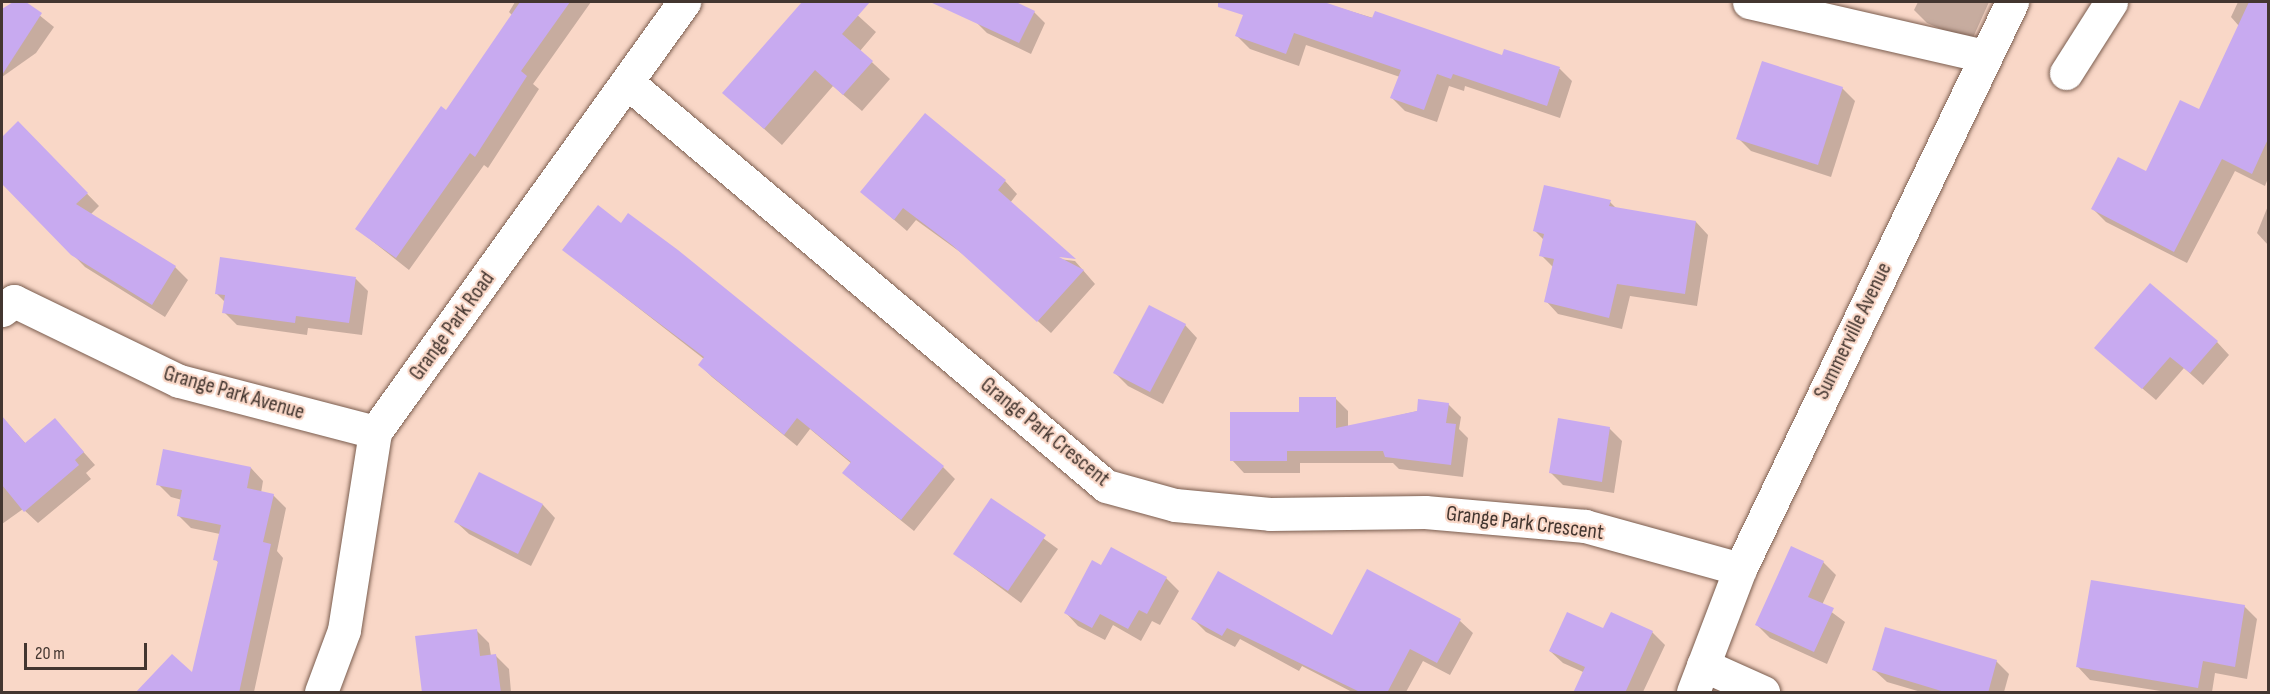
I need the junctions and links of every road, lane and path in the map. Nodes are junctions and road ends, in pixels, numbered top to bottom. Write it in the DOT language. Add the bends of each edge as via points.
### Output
graph roads {
  1 [pos="684,2"];
  2 [pos="1749,2"];
  3 [pos="2012,2"];
  4 [pos="2111,2"];
  5 [pos="1985,56"];
  6 [pos="2066,73"];
  7 [pos="628,82"];
  8 [pos="6,298"];
  9 [pos="375,432"];
  10 [pos="1740,568"];
  11 [pos="1698,679"];
  12 [pos="321,693"];
  13 [pos="1763,693"];
  1 -- 7 [label="street, Grange Park Road"];
  2 -- 5 [label="street"];
  3 -- 5 [label="street, Summerville Avenue"];
  4 -- 6 [label="street"];
  5 -- 10 [label="street, Summerville Avenue"];
  7 -- 9 [label="street, Grange Park Road"];
  7 -- 10 [label="street, Grange Park Crescent" via="1106,486 1175,506 1270,514 1425,512 1585,526"];
  8 -- 9 [label="street, Grange Park Avenue" via="179,381"];
  9 -- 12 [label="street, Grange Park Road" via="344,630"];
  10 -- 11 [label="street, Summerville Avenue"];
  11 -- 13 [label="street, Summerville Avenue"];
}
